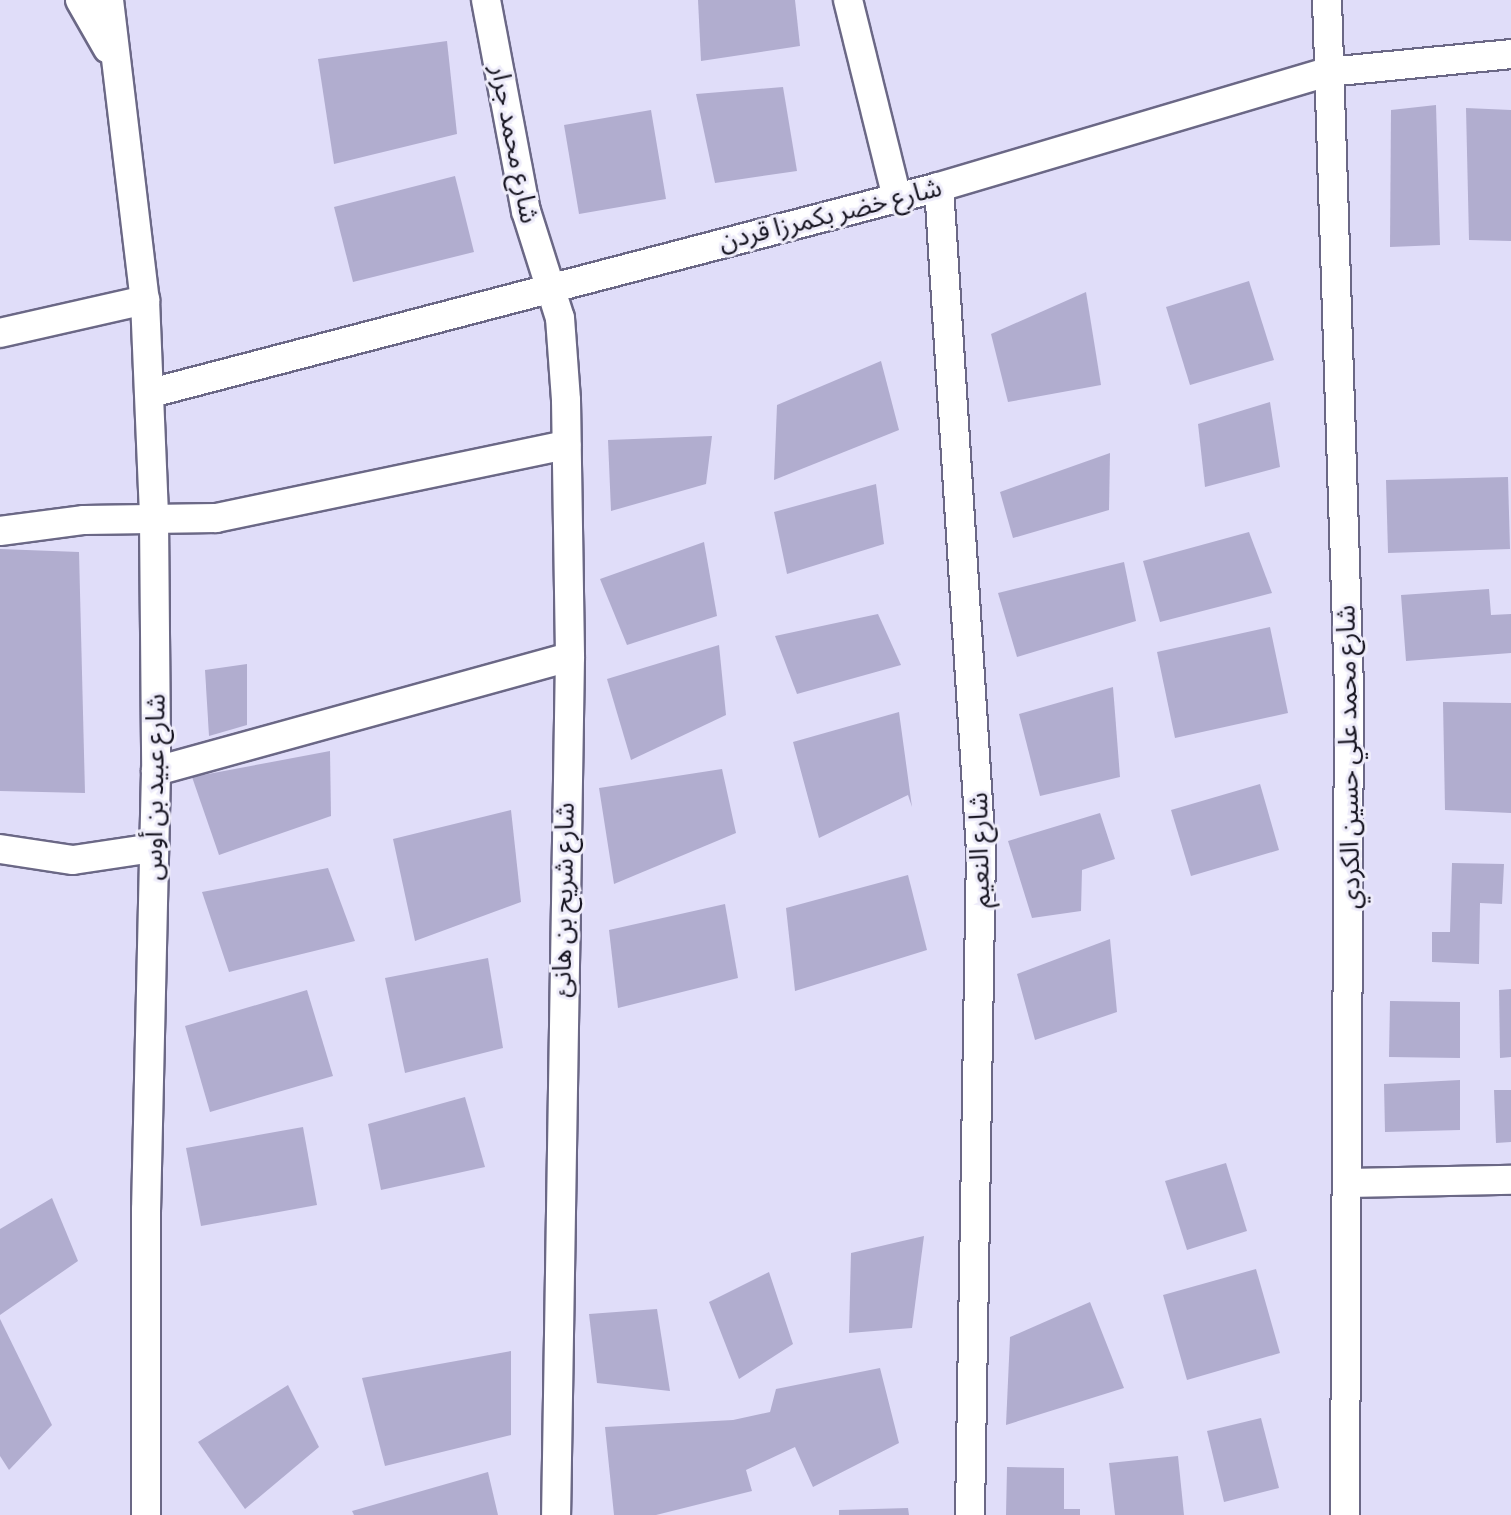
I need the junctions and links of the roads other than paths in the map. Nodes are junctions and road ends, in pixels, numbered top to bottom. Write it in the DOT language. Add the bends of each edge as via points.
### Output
graph roads {
  1 [pos="80,0"];
  2 [pos="109,0"];
  3 [pos="486,0"];
  4 [pos="848,0"];
  5 [pos="1327,0"];
  6 [pos="1511,54"];
  7 [pos="113,60"];
  8 [pos="1328,72"];
  9 [pos="939,187"];
  10 [pos="897,198"];
  11 [pos="552,286"];
  12 [pos="145,300"];
  13 [pos="0,333"];
  14 [pos="151,393"];
  15 [pos="566,445"];
  16 [pos="154,518"];
  17 [pos="0,531"];
  18 [pos="570,657"];
  19 [pos="156,771"];
  20 [pos="153,848"];
  21 [pos="0,849"];
  22 [pos="1511,1180"];
  23 [pos="1349,1183"];
  24 [pos="146,1515"];
  25 [pos="556,1515"];
  26 [pos="970,1515"];
  27 [pos="1345,1515"];
  1 -- 7 [label="street, شارع عبيد بن أوس"];
  2 -- 7 [label="street, شارع عبيد بن أوس"];
  3 -- 11 [label="street, شارع محمد جرار" via="526,211"];
  4 -- 10 [label="street"];
  5 -- 8 [label="street, شارع محمد علي حسين الكردي"];
  6 -- 8 [label="street, شارع خضر بكمرزا قردن" via="1417,59"];
  7 -- 12 [label="street, شارع عبيد بن أوس"];
  8 -- 9 [label="street, شارع خضر بكمرزا قردن"];
  8 -- 23 [label="street, شارع محمد علي حسين الكردي" via="1349,689"];
  9 -- 10 [label="street, شارع خضر بكمرزا قردن"];
  9 -- 26 [label="street, شارع النعيم" via="981,851"];
  10 -- 11 [label="street, شارع خضر بكمرزا قردن"];
  11 -- 14 [label="street, شارع خضر بكمرزا قردن"];
  11 -- 15 [label="street, شارع شريح بن هانئ" via="564,352"];
  12 -- 13 [label="street"];
  12 -- 14 [label="street, شارع عبيد بن أوس"];
  14 -- 16 [label="street, شارع عبيد بن أوس"];
  15 -- 16 [label="street" via="216,518"];
  15 -- 18 [label="street, شارع شريح بن هانئ"];
  16 -- 17 [label="street"];
  16 -- 19 [label="street, شارع عبيد بن أوس"];
  18 -- 19 [label="street"];
  18 -- 25 [label="street, شارع شريح بن هانئ"];
  19 -- 20 [label="street, شارع عبيد بن أوس"];
  20 -- 21 [label="street" via="73,860"];
  20 -- 24 [label="street, شارع عبيد بن أوس"];
  22 -- 23 [label="street"];
  23 -- 27 [label="street, شارع محمد علي حسين الكردي"];
}
